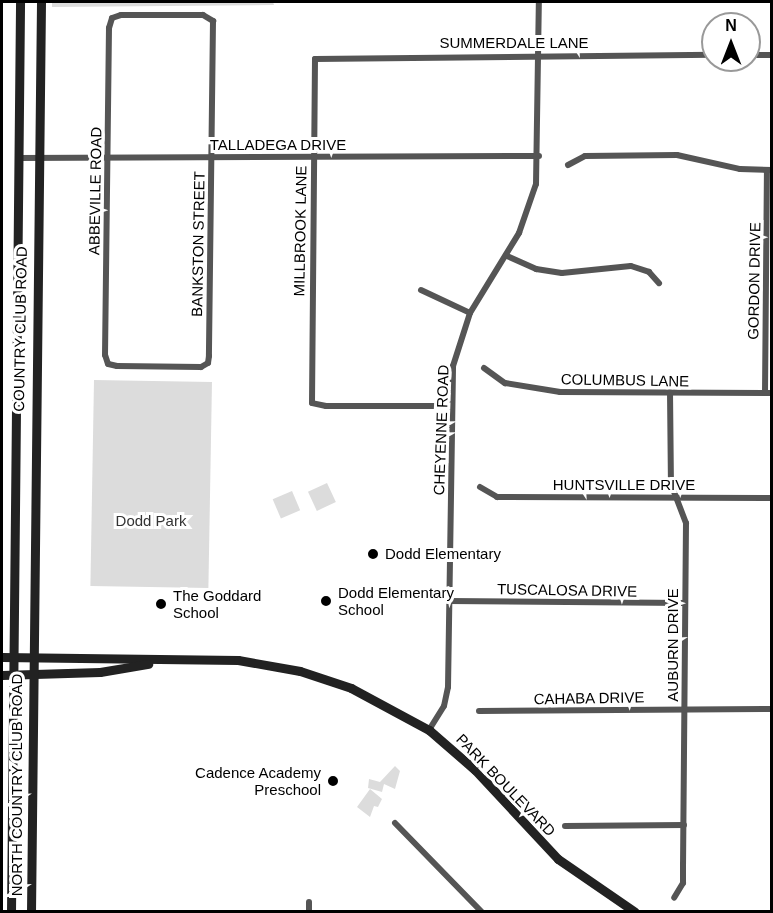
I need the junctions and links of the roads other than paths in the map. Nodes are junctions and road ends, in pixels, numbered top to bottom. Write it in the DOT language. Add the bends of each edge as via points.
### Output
graph roads {
  1 [pos="20,2"];
  2 [pos="41,2"];
  3 [pos="539,2"];
  4 [pos="112,18"];
  5 [pos="539,55"];
  6 [pos="701,55"];
  7 [pos="315,59"];
  8 [pos="313,156"];
  9 [pos="539,156"];
  10 [pos="38,157"];
  11 [pos="107,157"];
  12 [pos="211,157"];
  13 [pos="17,158"];
  14 [pos="568,165"];
  15 [pos="769,170"];
  16 [pos="507,256"];
  17 [pos="659,283"];
  18 [pos="421,290"];
  19 [pos="470,313"];
  20 [pos="208,363"];
  21 [pos="484,368"];
  22 [pos="670,393"];
  23 [pos="768,393"];
  24 [pos="452,406"];
  25 [pos="14,450"];
  26 [pos="34,450"];
  27 [pos="480,487"];
  28 [pos="676,497"];
  29 [pos="771,498"];
  30 [pos="449,601"];
  31 [pos="685,603"];
  32 [pos="2,657"];
  33 [pos="12,657"];
  34 [pos="33,658"];
  35 [pos="173,659"];
  36 [pos="2,675"];
  37 [pos="12,676"];
  38 [pos="33,676"];
  39 [pos="684,709"];
  40 [pos="771,709"];
  41 [pos="479,711"];
  42 [pos="429,730"];
  43 [pos="395,823"];
  44 [pos="684,825"];
  45 [pos="566,826"];
  46 [pos="674,898"];
  47 [pos="309,902"];
  48 [pos="477,910"];
  49 [pos="11,912"];
  50 [pos="31,912"];
  51 [pos="309,912"];
  52 [pos="635,912"];
  1 -- 13 [label="main road, COUNTRY CLUB ROAD"];
  2 -- 10 [label="main road, COUNTRY CLUB ROAD"];
  3 -- 5 [label="street, CHEYENNE ROAD"];
  4 -- 11 [label="street, ABBEVILLE ROAD"];
  4 -- 12 [label="street, BANKSTON STREET" via="211,17"];
  5 -- 6 [label="street, SUMMERDALE LANE"];
  5 -- 7 [label="street, SUMMERDALE LANE"];
  5 -- 9 [label="street, CHEYENNE ROAD"];
  7 -- 8 [label="street, MILLBROOK LANE"];
  8 -- 9 [label="street, TALLADEGA DRIVE"];
  8 -- 12 [label="street, TALLADEGA DRIVE"];
  8 -- 24 [label="street, MILLBROOK LANE" via="312,403"];
  9 -- 16 [label="street, CHEYENNE ROAD" via="530,208"];
  10 -- 11 [label="street, TALLADEGA DRIVE"];
  10 -- 13 [label="street, TALLADEGA DRIVE"];
  10 -- 26 [label="main road, COUNTRY CLUB ROAD"];
  11 -- 12 [label="street, TALLADEGA DRIVE"];
  11 -- 20 [label="street, ABBEVILLE ROAD" via="108,364 201,367"];
  12 -- 20 [label="street, BANKSTON STREET"];
  13 -- 25 [label="main road, COUNTRY CLUB ROAD"];
  14 -- 15 [label="street" via="585,156 677,155 740,169"];
  15 -- 23 [label="street, GORDON DRIVE"];
  16 -- 17 [label="street" via="536,269 562,273 631,266 649,272"];
  16 -- 19 [label="street, CHEYENNE ROAD"];
  18 -- 19 [label="street"];
  19 -- 24 [label="street, CHEYENNE ROAD" via="453,366"];
  21 -- 22 [label="street, COLUMBUS LANE" via="505,383 534,389"];
  22 -- 23 [label="street, COLUMBUS LANE"];
  22 -- 28 [label="street, AUBURN DRIVE" via="671,484"];
  24 -- 30 [label="street, CHEYENNE ROAD"];
  25 -- 26 [label="main road"];
  25 -- 33 [label="main road, COUNTRY CLUB ROAD"];
  26 -- 34 [label="main road, COUNTRY CLUB ROAD"];
  27 -- 28 [label="street, HUNTSVILLE DRIVE" via="497,497"];
  28 -- 29 [label="street, HUNTSVILLE DRIVE"];
  28 -- 31 [label="street, AUBURN DRIVE" via="686,523"];
  30 -- 31 [label="street, TUSCALOSA DRIVE"];
  30 -- 42 [label="street, CHEYENNE ROAD" via="447,697"];
  31 -- 39 [label="street, AUBURN DRIVE"];
  32 -- 33 [label="main road, PARK BOULEVARD"];
  33 -- 34 [label="main road, PARK BOULEVARD"];
  33 -- 37 [label="main road, COUNTRY CLUB ROAD"];
  34 -- 35 [label="main road, PARK BOULEVARD"];
  34 -- 38 [label="main road, NORTH COUNTRY CLUB ROAD"];
  35 -- 38 [label="main road, PARK BOULEVARD" via="100,672"];
  35 -- 42 [label="main road, PARK BOULEVARD" via="252,662 318,676 367,695"];
  36 -- 37 [label="main road, PARK BOULEVARD"];
  37 -- 38 [label="main road, PARK BOULEVARD"];
  37 -- 49 [label="main road, COUNTRY CLUB ROAD"];
  38 -- 50 [label="main road, NORTH COUNTRY CLUB ROAD"];
  39 -- 40 [label="street, CAHABA DRIVE"];
  39 -- 41 [label="street, CAHABA DRIVE"];
  39 -- 44 [label="street, AUBURN DRIVE"];
  42 -- 52 [label="main road, PARK BOULEVARD" via="475,770 558,859"];
  43 -- 48 [label="street"];
  44 -- 45 [label="street"];
  44 -- 46 [label="street, AUBURN DRIVE" via="683,883"];
  47 -- 51 [label="street"];
}
